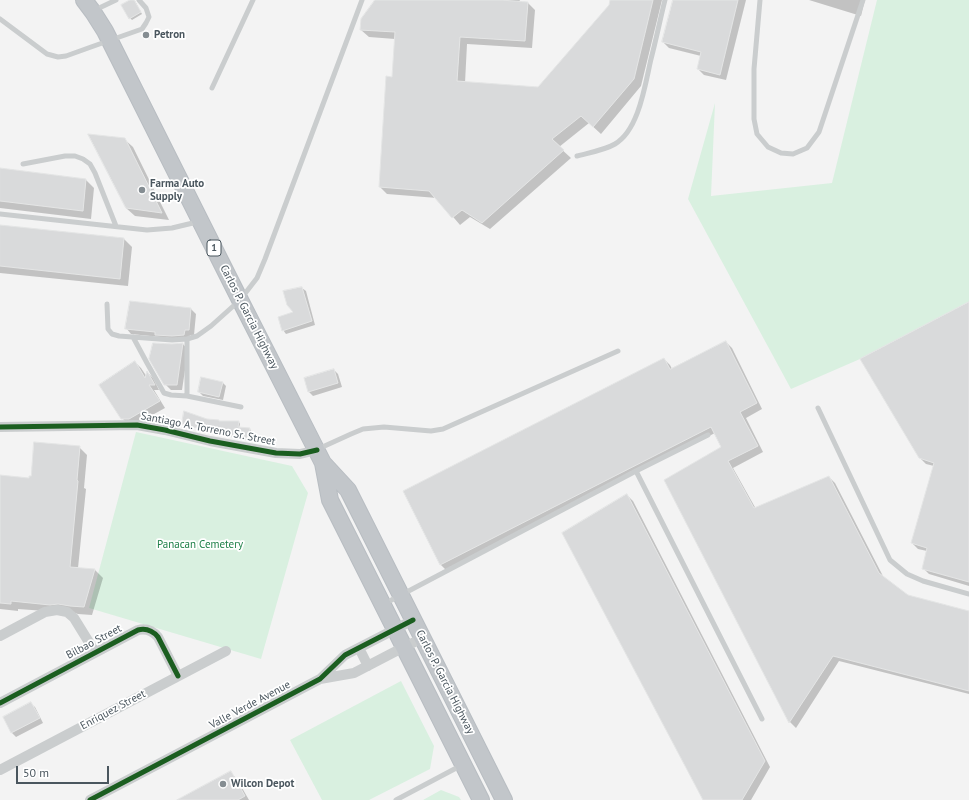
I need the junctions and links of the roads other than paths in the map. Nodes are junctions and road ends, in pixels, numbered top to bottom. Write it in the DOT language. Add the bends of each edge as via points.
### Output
graph roads {
  1 [pos="116,0"];
  2 [pos="252,0"];
  3 [pos="362,0"];
  4 [pos="665,0"];
  5 [pos="760,0"];
  6 [pos="863,0"];
  7 [pos="140,1"];
  8 [pos="89,6"];
  9 [pos="0,18"];
  10 [pos="109,40"];
  11 [pos="212,88"];
  12 [pos="577,156"];
  13 [pos="23,164"];
  14 [pos="0,214"];
  15 [pos="200,221"];
  16 [pos="116,226"];
  17 [pos="240,300"];
  18 [pos="107,304"];
  19 [pos="133,337"];
  20 [pos="187,339"];
  21 [pos="618,351"];
  22 [pos="187,396"];
  23 [pos="241,407"];
  24 [pos="818,408"];
  25 [pos="0,427"];
  26 [pos="708,435"];
  27 [pos="320,457"];
  28 [pos="636,471"];
  29 [pos="969,594"];
  30 [pos="401,595"];
  31 [pos="382,605"];
  32 [pos="413,620"];
  33 [pos="394,629"];
  34 [pos="0,636"];
  35 [pos="423,638"];
  36 [pos="404,647"];
  37 [pos="359,648"];
  38 [pos="226,651"];
  39 [pos="95,652"];
  40 [pos="368,666"];
  41 [pos="178,676"];
  42 [pos="320,679"];
  43 [pos="0,703"];
  44 [pos="762,719"];
  45 [pos="463,765"];
  46 [pos="0,770"];
  47 [pos="90,800"];
  48 [pos="396,800"];
  49 [pos="481,800"];
  50 [pos="504,800"];
  1 -- 8 [label="lane"];
  2 -- 11 [label="lane"];
  3 -- 17 [label="lane" via="266,259 257,278"];
  4 -- 12 [label="lane" via="639,108 632,126 615,144"];
  5 -- 6 [label="lane" via="754,69 754,119 757,134 768,147 781,153 793,154 807,148 819,132"];
  7 -- 10 [label="lane" via="149,17 142,29"];
  8 -- 10 [label="highway, Carlos P. Garcia Highway / 1"];
  9 -- 10 [label="lane" via="46,54 66,56"];
  10 -- 15 [label="highway, Carlos P. Garcia Highway / 1"];
  13 -- 16 [label="lane" via="65,156 83,158 95,173"];
  14 -- 16 [label="lane"];
  15 -- 16 [label="lane" via="172,228 147,230"];
  15 -- 17 [label="highway, Carlos P. Garcia Highway / 1"];
  17 -- 20 [label="lane" via="211,326 197,336"];
  17 -- 27 [label="highway, Carlos P. Garcia Highway / 1"];
  18 -- 19 [label="lane" via="108,329 112,334"];
  19 -- 20 [label="lane"];
  19 -- 22 [label="lane" via="164,393"];
  20 -- 22 [label="lane"];
  21 -- 27 [label="lane" via="443,428 431,431 384,427 363,430 351,434"];
  22 -- 23 [label="lane"];
  24 -- 29 [label="lane" via="890,560 907,574 923,581"];
  25 -- 27 [label="street, Santiago A. Torreno Sr. Street" via="137,425 269,452"];
  26 -- 28 [label="lane"];
  27 -- 30 [label="highway, Carlos P. Garcia Highway / 1" via="348,490"];
  27 -- 31 [label="highway, Carlos P. Garcia Highway / 1" via="330,500"];
  28 -- 30 [label="lane"];
  28 -- 44 [label="lane"];
  30 -- 31 [label="lane"];
  30 -- 32 [label="highway, Carlos P. Garcia Highway / 1"];
  31 -- 33 [label="highway, Carlos P. Garcia Highway / 1"];
  32 -- 33 [label="street, Valle Verde Avenue"];
  32 -- 35 [label="highway, Carlos P. Garcia Highway / 1"];
  33 -- 36 [label="highway, Carlos P. Garcia Highway / 1"];
  33 -- 37 [label="street, Valle Verde Avenue"];
  34 -- 39 [label="street" via="45,612 57,610 67,612 74,618"];
  35 -- 36 [label="street, Valle Verde Avenue"];
  35 -- 50 [label="highway, Carlos P. Garcia Highway / 1"];
  36 -- 40 [label="street, Valle Verde Avenue"];
  36 -- 45 [label="highway, Carlos P. Garcia Highway / 1"];
  37 -- 40 [label="street"];
  37 -- 42 [label="street, Valle Verde Avenue" via="345,655"];
  38 -- 41 [label="street, Enriquez Street"];
  39 -- 41 [label="street, Bilbao Street" via="138,630 150,630 158,636"];
  39 -- 43 [label="street, Bilbao Street"];
  40 -- 42 [label="street, Valle Verde Avenue" via="354,673"];
  41 -- 46 [label="street, Enriquez Street"];
  42 -- 47 [label="street, Valle Verde Avenue"];
  45 -- 48 [label="lane"];
  45 -- 49 [label="highway, Carlos P. Garcia Highway / 1"];
}
